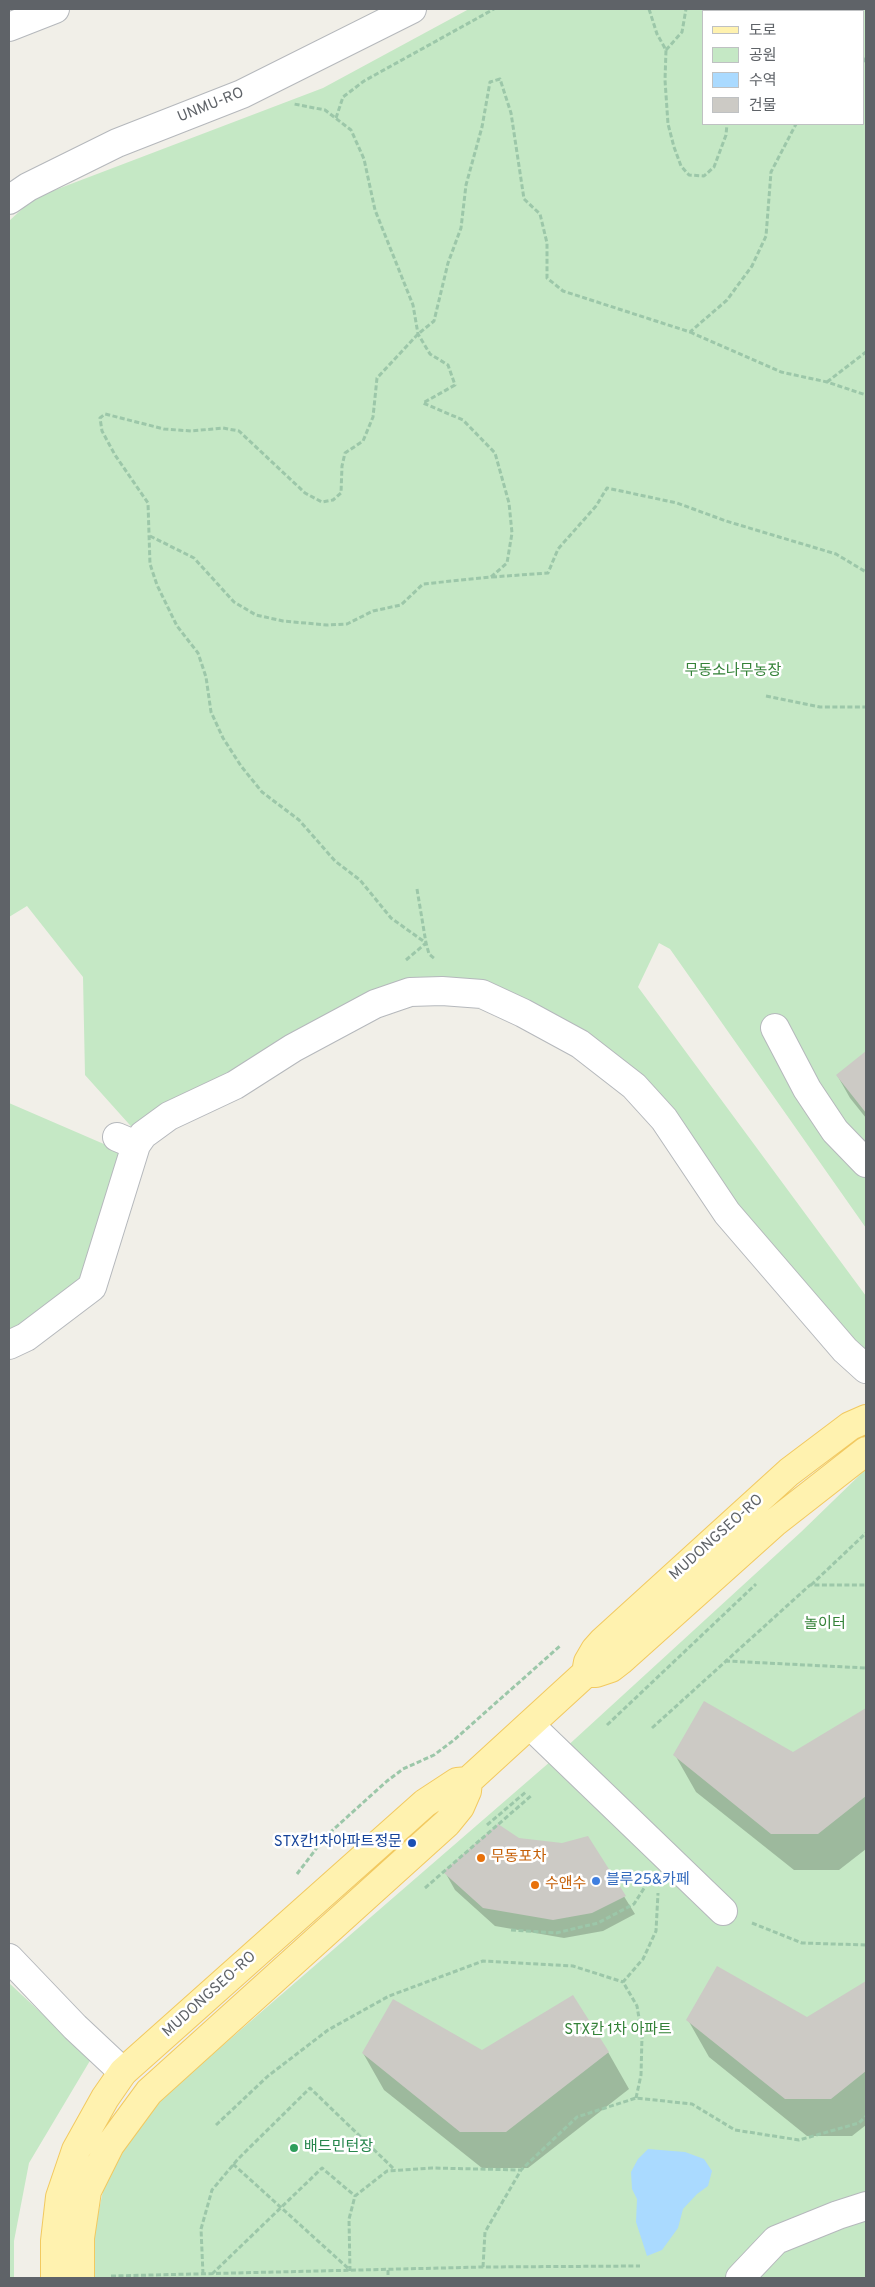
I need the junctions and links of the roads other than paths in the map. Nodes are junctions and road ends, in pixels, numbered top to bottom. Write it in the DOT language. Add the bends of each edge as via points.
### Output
graph roads {
  1 [pos="55,9"];
  2 [pos="412,9"];
  3 [pos="9,27"];
  4 [pos="9,200"];
  5 [pos="775,1028"];
  6 [pos="866,1163"];
  7 [pos="9,1345"];
  8 [pos="866,1369"];
  9 [pos="866,1419"];
  10 [pos="866,1451"];
  11 [pos="586,1673"];
  12 [pos="530,1725"];
  13 [pos="468,1781"];
  14 [pos="723,1912"];
  15 [pos="9,1958"];
  16 [pos="123,2072"];
  17 [pos="866,2206"];
  18 [pos="55,2278"];
  19 [pos="80,2278"];
  20 [pos="740,2278"];
  1 -- 3 [label="street"];
  2 -- 4 [label="street, UNMU-RO" via="242,94 117,143 28,187"];
  5 -- 6 [label="street" via="807,1089 835,1131"];
  7 -- 8 [label="street" via="26,1337 92,1287 126,1141 143,1135 169,1116 235,1085 293,1048 375,1004 410,992 442,991 482,994 523,1013 580,1044 634,1086 664,1119 727,1213 845,1350"];
  9 -- 11 [label="main road, MUDONGSEO-RO" via="850,1426 789,1472 603,1641 588,1662"];
  10 -- 11 [label="main road, MUDONGSEO-RO" via="774,1523 620,1661 611,1668"];
  11 -- 12 [label="main road, MUDONGSEO-RO"];
  12 -- 13 [label="main road, MUDONGSEO-RO"];
  12 -- 14 [label="street"];
  13 -- 16 [label="main road, MUDONGSEO-RO" via="457,1782 425,1803"];
  13 -- 19 [label="main road, MUDONGSEO-RO" via="460,1807 447,1823 149,2092 110,2145 87,2192 80,2238"];
  15 -- 16 [label="street"];
  16 -- 18 [label="main road, MUDONGSEO-RO" via="76,2150 63,2188 55,2241"];
  17 -- 20 [label="street" via="776,2240"];
}
